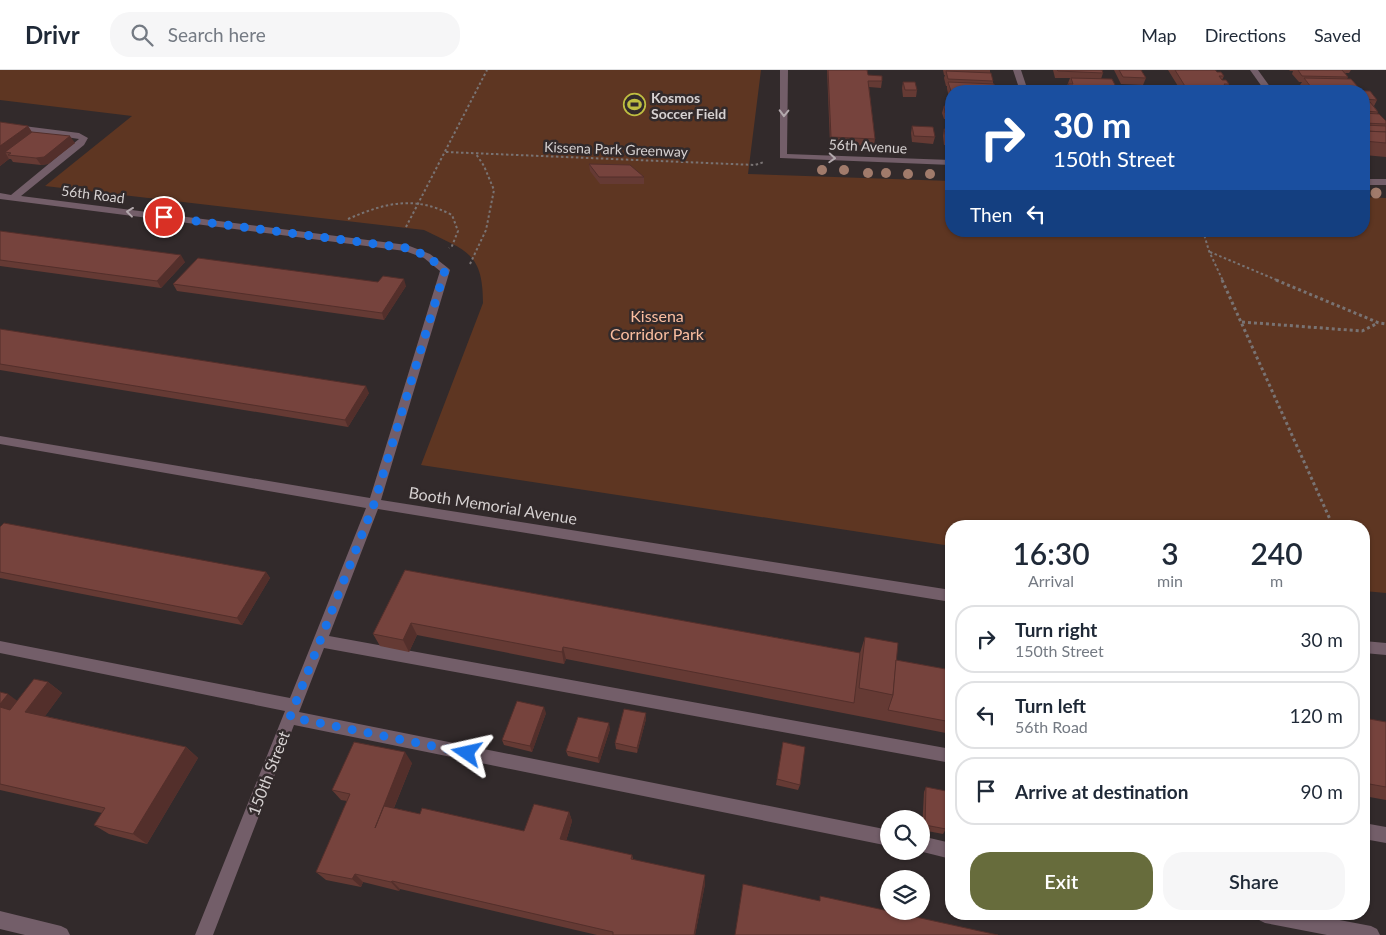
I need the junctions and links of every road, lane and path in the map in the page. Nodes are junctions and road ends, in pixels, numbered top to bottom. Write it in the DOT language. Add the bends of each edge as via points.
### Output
graph roads {
  1 [pos="487,70"];
  2 [pos="784,70"];
  3 [pos="1017,70"];
  4 [pos="1254,70"];
  5 [pos="1022,85"];
  6 [pos="1265,85"];
  7 [pos="0,125"];
  8 [pos="446,152"];
  9 [pos="476,154"];
  10 [pos="783,156"];
  11 [pos="945,163"];
  12 [pos="1370,182"];
  13 [pos="1386,182"];
  14 [pos="4,197"];
  15 [pos="419,204"];
  16 [pos="409,221"];
  17 [pos="1205,237"];
  18 [pos="335,238"];
  19 [pos="1209,252"];
  20 [pos="433,261"];
  21 [pos="470,264"];
  22 [pos="445,270"];
  23 [pos="1241,322"];
  24 [pos="1378,323"];
  25 [pos="1386,325"];
  26 [pos="0,440"];
  27 [pos="374,504"];
  28 [pos="1330,520"];
  29 [pos="945,595"];
  30 [pos="320,641"];
  31 [pos="0,646"];
  32 [pos="1370,648"];
  33 [pos="1386,649"];
  34 [pos="292,712"];
  35 [pos="945,755"];
  36 [pos="1370,832"];
  37 [pos="1386,835"];
  38 [pos="880,836"];
  39 [pos="930,846"];
  40 [pos="945,849"];
  41 [pos="0,920"];
  42 [pos="1296,920"];
  43 [pos="61,935"];
  44 [pos="204,935"];
  45 [pos="1371,935"];
  1 -- 8 [label="path"];
  2 -- 10 [label="street, one-way"];
  3 -- 5 [label="street"];
  4 -- 6 [label="street"];
  7 -- 14 [label="street" via="84,138 82,143"];
  8 -- 9 [label="path, Kissena Park Greenway"];
  8 -- 15 [label="path"];
  9 -- 10 [label="path, Kissena Park Greenway" via="755,165"];
  9 -- 21 [label="path" via="494,190 486,230"];
  10 -- 11 [label="street, 56th Avenue, one-way"];
  12 -- 13 [label="street"];
  18 -- 14 [label="street, 56th Road, one-way"];
  15 -- 16 [label="path"];
  15 -- 18 [label="path" via="397,203 358,213 343,222"];
  15 -- 20 [label="path" via="437,206 452,215 458,231 452,246"];
  17 -- 19 [label="path"];
  18 -- 20 [label="street, 56th Road" via="407,248"];
  19 -- 23 [label="path"];
  19 -- 24 [label="path"];
  20 -- 22 [label="street, 56th Road"];
  22 -- 27 [label="street, 150th Street"];
  23 -- 24 [label="path" via="1362,331"];
  23 -- 28 [label="path"];
  24 -- 25 [label="path"];
  26 -- 27 [label="street, Booth Memorial Avenue"];
  27 -- 29 [label="street, Booth Memorial Avenue"];
  27 -- 30 [label="street, 150th Street"];
  30 -- 34 [label="street, 150th Street"];
  30 -- 35 [label="street"];
  31 -- 34 [label="street"];
  32 -- 33 [label="street"];
  34 -- 38 [label="street"];
  34 -- 44 [label="street, 150th Street"];
  36 -- 37 [label="street"];
  39 -- 40 [label="street"];
  41 -- 43 [label="street"];
  42 -- 45 [label="street"];
}
